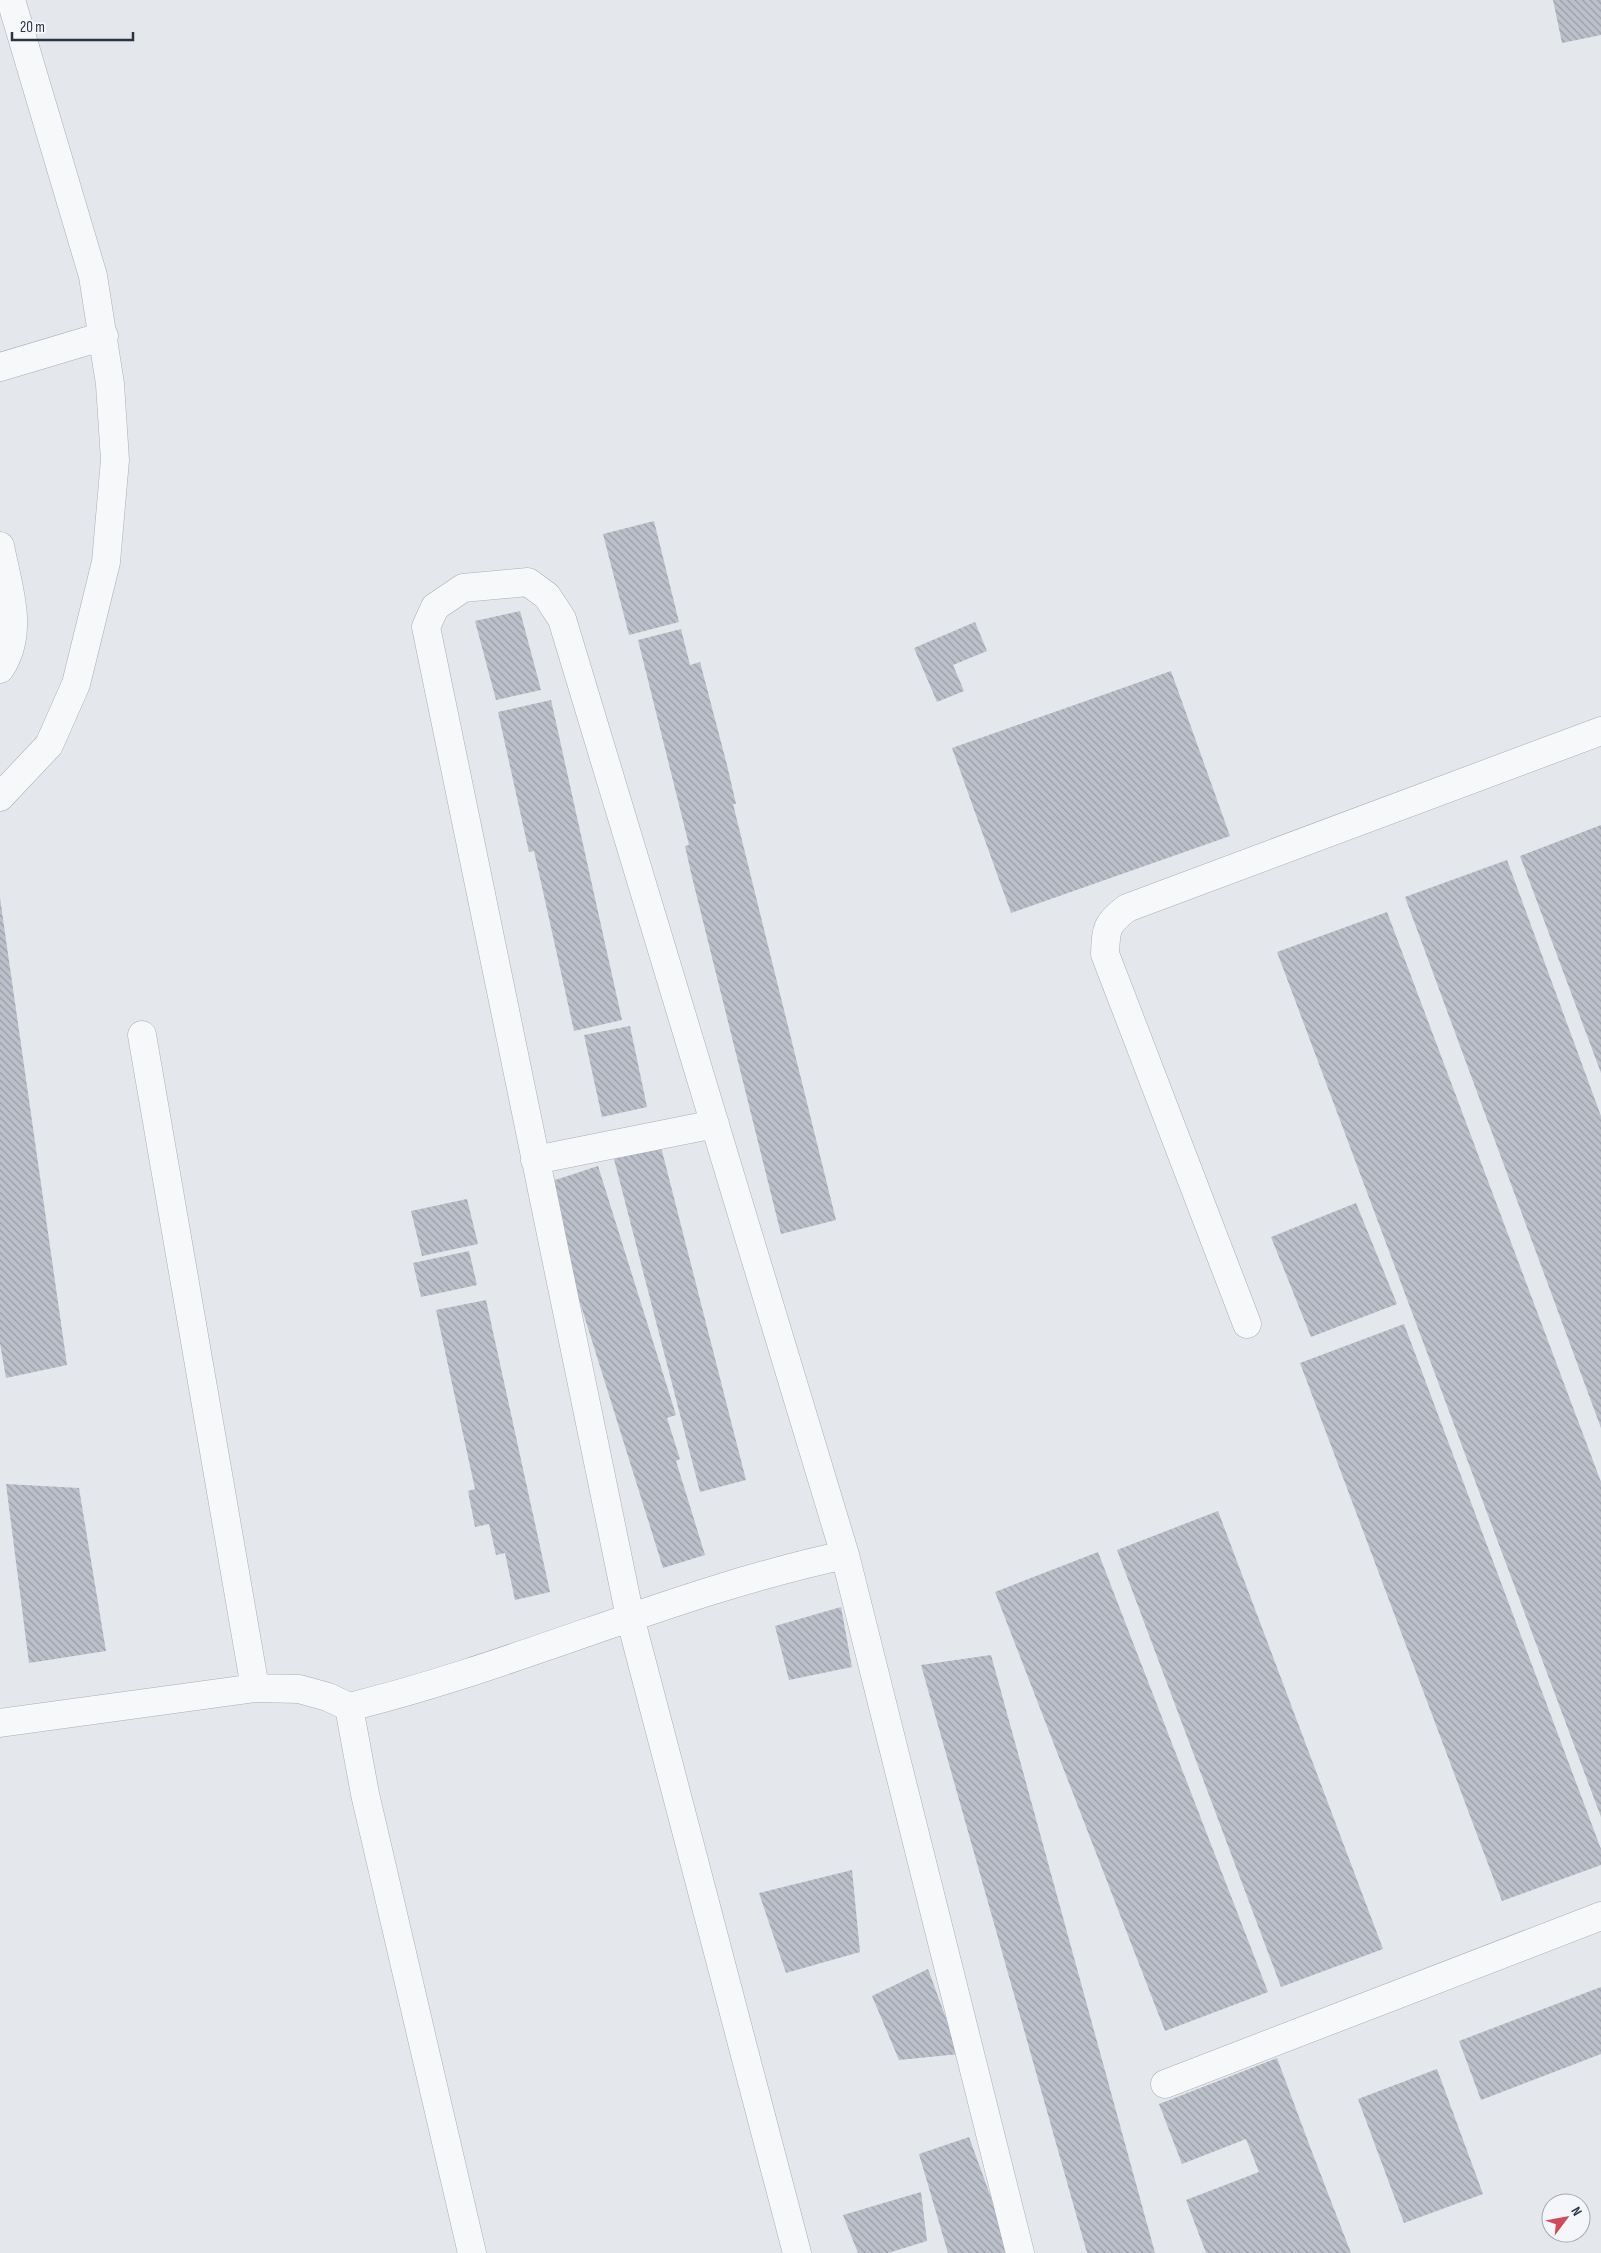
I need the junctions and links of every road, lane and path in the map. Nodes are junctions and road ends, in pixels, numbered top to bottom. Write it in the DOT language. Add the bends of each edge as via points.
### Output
graph roads {
  1 [pos="12,0"];
  2 [pos="104,336"];
  3 [pos="0,367"];
  4 [pos="0,546"];
  5 [pos="0,668"];
  6 [pos="1601,731"];
  7 [pos="0,797"];
  8 [pos="142,1035"];
  9 [pos="715,1124"];
  10 [pos="535,1160"];
  11 [pos="1247,1324"];
  12 [pos="845,1555"];
  13 [pos="630,1617"];
  14 [pos="255,1688"];
  15 [pos="349,1707"];
  16 [pos="0,1723"];
  17 [pos="1601,1916"];
  18 [pos="1165,2084"];
  19 [pos="472,2253"];
  20 [pos="797,2253"];
  21 [pos="1020,2253"];
  1 -- 2 [label="street" via="93,276"];
  2 -- 3 [label="street"];
  2 -- 7 [label="street" via="115,460 106,562 76,684 64,713 49,745"];
  4 -- 5 [label="street" via="15,623 9,655"];
  6 -- 11 [label="street" via="1126,908 1106,930 1105,954"];
  8 -- 14 [label="street"];
  9 -- 10 [label="street"];
  9 -- 10 [label="street" via="562,619 548,596 528,582 463,588 435,606 426,627"];
  9 -- 12 [label="street"];
  10 -- 13 [label="street"];
  12 -- 13 [label="street"];
  12 -- 21 [label="street"];
  13 -- 15 [label="street" via="406,1693"];
  13 -- 20 [label="street"];
  14 -- 15 [label="street" via="300,1689"];
  14 -- 16 [label="street"];
  15 -- 19 [label="street" via="365,1794"];
  17 -- 18 [label="street"];
}
